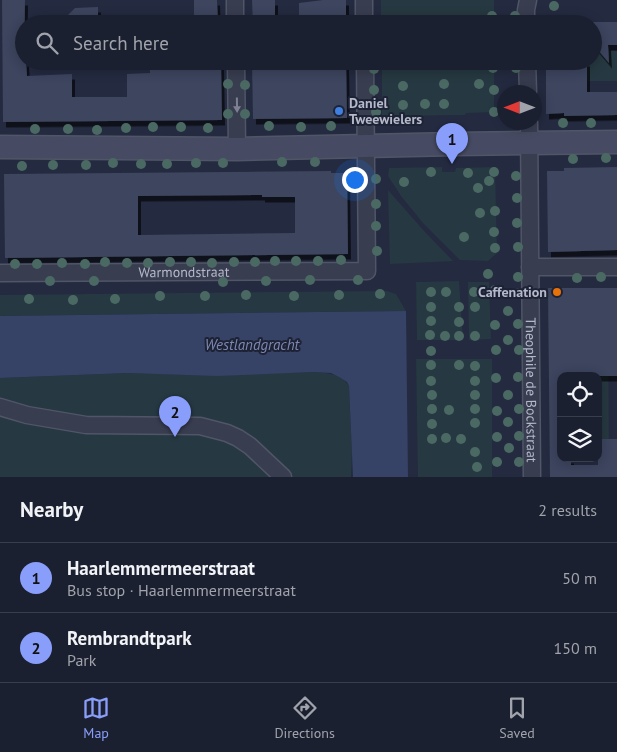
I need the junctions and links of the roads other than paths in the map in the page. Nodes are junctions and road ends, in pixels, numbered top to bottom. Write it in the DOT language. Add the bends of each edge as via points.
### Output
graph roads {
  1 [pos="235,0"];
  2 [pos="364,0"];
  3 [pos="528,0"];
  4 [pos="235,15"];
  5 [pos="364,15"];
  6 [pos="526,15"];
  7 [pos="236,70"];
  8 [pos="365,70"];
  9 [pos="527,70"];
  10 [pos="528,85"];
  11 [pos="528,133"];
  12 [pos="617,142"];
  13 [pos="366,146"];
  14 [pos="0,147"];
  15 [pos="237,149"];
  16 [pos="617,267"];
  17 [pos="530,268"];
  18 [pos="0,273"];
  19 [pos="0,407"];
  20 [pos="282,477"];
  21 [pos="532,477"];
  1 -- 4 [label="street"];
  2 -- 5 [label="street"];
  3 -- 6 [label="street"];
  7 -- 15 [label="street, one-way"];
  8 -- 13 [label="street"];
  9 -- 10 [label="street"];
  11 -- 12 [label="main road"];
  11 -- 13 [label="main road"];
  11 -- 17 [label="street, Theophile de Bockstraat"];
  13 -- 15 [label="main road"];
  13 -- 18 [label="street, Warmondstraat" via="367,271"];
  14 -- 15 [label="main road"];
  16 -- 17 [label="street"];
  17 -- 21 [label="street, Theophile de Bockstraat"];
  19 -- 20 [label="street" via="86,425 200,426 238,438"];
}
